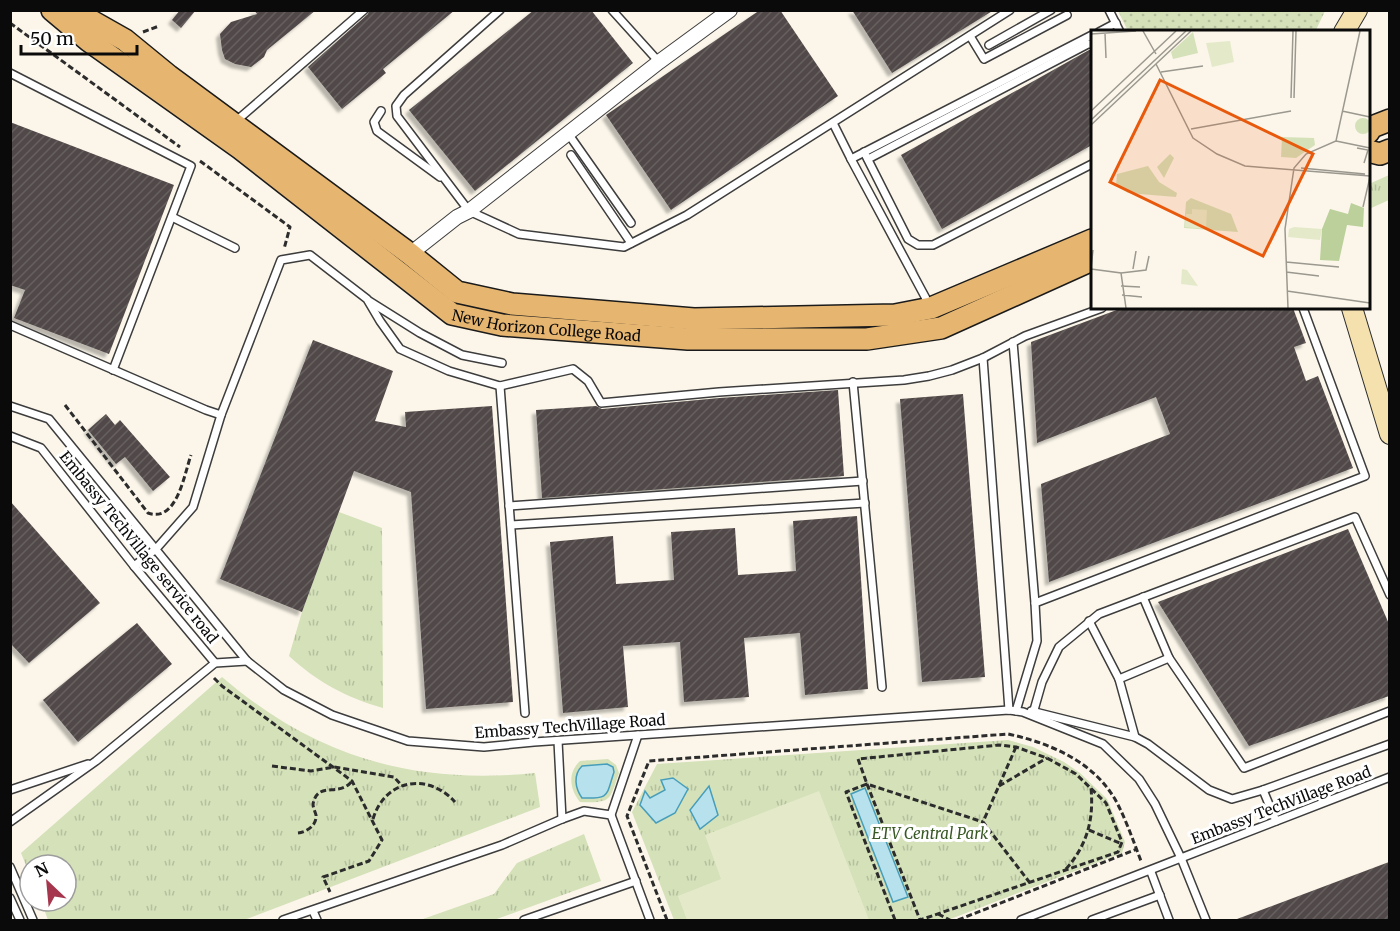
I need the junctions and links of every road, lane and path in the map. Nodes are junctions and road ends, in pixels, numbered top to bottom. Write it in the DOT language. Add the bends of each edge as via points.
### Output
graph roads {
  1 [pos="52,10"];
  2 [pos="72,10"];
  3 [pos="364,10"];
  4 [pos="500,10"];
  5 [pos="612,10"];
  6 [pos="730,10"];
  7 [pos="1010,10"];
  8 [pos="1051,10"];
  9 [pos="1109,10"];
  10 [pos="1357,10"];
  11 [pos="1067,15"];
  12 [pos="10,23"];
  13 [pos="1116,23"];
  14 [pos="1103,30"];
  15 [pos="1118,30"];
  16 [pos="1345,30"];
  17 [pos="970,36"];
  18 [pos="1091,36"];
  19 [pos="1091,44"];
  20 [pos="989,45"];
  21 [pos="659,62"];
  22 [pos="10,73"];
  23 [pos="381,111"];
  24 [pos="1389,120"];
  25 [pos="233,123"];
  26 [pos="833,123"];
  27 [pos="1370,130"];
  28 [pos="567,132"];
  29 [pos="184,149"];
  30 [pos="1389,150"];
  31 [pos="864,152"];
  32 [pos="1370,152"];
  33 [pos="571,155"];
  34 [pos="193,156"];
  35 [pos="851,159"];
  36 [pos="868,159"];
  37 [pos="1091,165"];
  38 [pos="442,178"];
  39 [pos="469,212"];
  40 [pos="172,217"];
  41 [pos="631,223"];
  42 [pos="1091,240"];
  43 [pos="631,243"];
  44 [pos="235,248"];
  45 [pos="410,254"];
  46 [pos="281,260"];
  47 [pos="1091,260"];
  48 [pos="367,299"];
  49 [pos="1099,309"];
  50 [pos="1303,309"];
  51 [pos="1352,309"];
  52 [pos="936,318"];
  53 [pos="10,325"];
  54 [pos="1013,342"];
  55 [pos="983,358"];
  56 [pos="502,363"];
  57 [pos="113,370"];
  58 [pos="853,382"];
  59 [pos="501,386"];
  60 [pos="65,405"];
  61 [pos="10,406"];
  62 [pos="221,415"];
  63 [pos="1389,434"];
  64 [pos="10,436"];
  65 [pos="191,455"];
  66 [pos="863,481"];
  67 [pos="865,503"];
  68 [pos="509,506"];
  69 [pos="511,525"];
  70 [pos="156,549"];
  71 [pos="134,566"];
  72 [pos="1389,596"];
  73 [pos="1143,597"];
  74 [pos="1035,603"];
  75 [pos="1089,621"];
  76 [pos="1169,658"];
  77 [pos="247,661"];
  78 [pos="215,663"];
  79 [pos="207,670"];
  80 [pos="1119,679"];
  81 [pos="882,687"];
  82 [pos="1034,710"];
  83 [pos="1016,711"];
  84 [pos="1389,711"];
  85 [pos="525,713"];
  86 [pos="638,735"];
  87 [pos="1135,737"];
  88 [pos="558,741"];
  89 [pos="1389,744"];
  90 [pos="1016,747"];
  91 [pos="1047,758"];
  92 [pos="96,761"];
  93 [pos="272,766"];
  94 [pos="334,767"];
  95 [pos="1389,777"];
  96 [pos="352,781"];
  97 [pos="867,784"];
  98 [pos="402,786"];
  99 [pos="999,786"];
  100 [pos="1091,788"];
  101 [pos="10,790"];
  102 [pos="1263,790"];
  103 [pos="454,802"];
  104 [pos="611,815"];
  105 [pos="562,819"];
  106 [pos="372,820"];
  107 [pos="1276,821"];
  108 [pos="10,822"];
  109 [pos="983,822"];
  110 [pos="1089,830"];
  111 [pos="298,833"];
  112 [pos="1122,844"];
  113 [pos="1137,849"];
  114 [pos="1181,858"];
  115 [pos="10,867"];
  116 [pos="1065,871"];
  117 [pos="1148,873"];
  118 [pos="636,881"];
  119 [pos="1030,883"];
  120 [pos="1160,895"];
  121 [pos="10,898"];
  122 [pos="335,904"];
  123 [pos="313,911"];
  124 [pos="302,914"];
  125 [pos="938,914"];
  126 [pos="920,920"];
  127 [pos="20,921"];
  128 [pos="33,921"];
  129 [pos="283,921"];
  130 [pos="293,921"];
  131 [pos="317,921"];
  132 [pos="524,921"];
  133 [pos="650,921"];
  134 [pos="667,921"];
  135 [pos="895,921"];
  136 [pos="950,921"];
  137 [pos="958,921"];
  138 [pos="1021,921"];
  139 [pos="1092,921"];
  140 [pos="1169,921"];
  141 [pos="1206,921"];
  1 -- 52 [label="main road, New Horizon College Road" via="241,149 452,314 502,325 688,339 867,339"];
  2 -- 25 [label="main road, New Horizon College Road" via="125,40"];
  3 -- 25 [label="lane"];
  4 -- 38 [label="lane" via="396,106 403,126"];
  5 -- 21 [label="lane"];
  6 -- 21 [label="street"];
  7 -- 17 [label="lane"];
  8 -- 20 [label="lane"];
  9 -- 13 [label="lane"];
  10 -- 16 [label="main road"];
  11 -- 17 [label="lane" via="984,59"];
  12 -- 29 [label="path"];
  13 -- 14 [label="lane"];
  13 -- 15 [label="lane"];
  17 -- 26 [label="lane"];
  18 -- 31 [label="lane"];
  19 -- 36 [label="lane"];
  21 -- 28 [label="street"];
  22 -- 40 [label="lane" via="191,166"];
  23 -- 38 [label="lane" via="374,122 377,131"];
  24 -- 27 [label="main road"];
  25 -- 45 [label="main road, New Horizon College Road"];
  26 -- 35 [label="lane"];
  26 -- 43 [label="lane" via="687,215"];
  28 -- 39 [label="street"];
  28 -- 41 [label="lane"];
  30 -- 32 [label="main road" via="1380,154"];
  31 -- 35 [label="lane"];
  31 -- 36 [label="lane"];
  33 -- 43 [label="lane"];
  34 -- 46 [label="path" via="290,227"];
  35 -- 52 [label="lane"];
  36 -- 37 [label="lane" via="908,239 918,245 933,245"];
  38 -- 39 [label="lane"];
  39 -- 43 [label="lane" via="519,234 624,247"];
  39 -- 45 [label="street"];
  40 -- 44 [label="lane"];
  40 -- 57 [label="lane"];
  42 -- 52 [label="main road, New Horizon College Road"];
  45 -- 52 [label="main road, New Horizon College Road" via="457,292 512,304 694,319 895,315"];
  46 -- 48 [label="lane" via="310,255"];
  46 -- 62 [label="lane"];
  47 -- 52 [label="main road, New Horizon College Road"];
  48 -- 56 [label="lane" via="462,356"];
  48 -- 59 [label="lane" via="400,349 449,371"];
  49 -- 54 [label="lane"];
  50 -- 74 [label="lane" via="1365,476"];
  51 -- 63 [label="main road"];
  53 -- 57 [label="lane"];
  54 -- 55 [label="lane"];
  54 -- 74 [label="lane"];
  55 -- 58 [label="lane" via="929,376"];
  55 -- 83 [label="lane"];
  57 -- 62 [label="lane"];
  58 -- 59 [label="lane" via="601,403 588,381 573,369"];
  58 -- 66 [label="lane"];
  59 -- 68 [label="lane"];
  60 -- 65 [label="path" via="148,513 164,514 173,506"];
  61 -- 70 [label="lane, Embassy TechVillage Road" via="49,419"];
  62 -- 70 [label="lane" via="193,507"];
  64 -- 71 [label="lane, Embassy TechVillage service road" via="41,448"];
  66 -- 67 [label="lane"];
  66 -- 68 [label="lane"];
  67 -- 69 [label="lane"];
  67 -- 81 [label="lane"];
  68 -- 69 [label="lane"];
  69 -- 85 [label="lane"];
  70 -- 71 [label="lane"];
  70 -- 77 [label="lane, Embassy TechVillage Road"];
  71 -- 78 [label="lane, Embassy TechVillage service road"];
  72 -- 73 [label="lane" via="1355,517"];
  73 -- 75 [label="lane"];
  73 -- 76 [label="lane"];
  74 -- 83 [label="lane" via="1037,641"];
  75 -- 80 [label="lane"];
  75 -- 82 [label="lane" via="1059,647"];
  76 -- 80 [label="lane"];
  76 -- 84 [label="lane" via="1244,768"];
  77 -- 78 [label="lane"];
  77 -- 88 [label="lane, Embassy TechVillage Road" via="284,690 333,715 408,741 484,747"];
  78 -- 79 [label="lane"];
  79 -- 92 [label="lane"];
  79 -- 94 [label="path" via="222,686"];
  80 -- 87 [label="lane"];
  82 -- 83 [label="lane, Embassy TechVillage Road"];
  82 -- 87 [label="lane, Embassy TechVillage Road"];
  83 -- 86 [label="lane, Embassy TechVillage Road"];
  83 -- 114 [label="lane, Embassy TechVillage Road" via="1103,744 1139,779"];
  86 -- 88 [label="lane, Embassy TechVillage Road"];
  86 -- 104 [label="lane"];
  87 -- 102 [label="lane, Embassy TechVillage Road" via="1209,790 1232,799"];
  88 -- 105 [label="lane"];
  89 -- 102 [label="lane, Embassy TechVillage Road"];
  90 -- 91 [label="path"];
  90 -- 97 [label="path" via="999,745 858,759"];
  90 -- 99 [label="path"];
  91 -- 99 [label="path"];
  91 -- 100 [label="path" via="1076,774"];
  92 -- 101 [label="lane"];
  92 -- 108 [label="lane"];
  93 -- 94 [label="path" via="311,771"];
  94 -- 96 [label="path"];
  94 -- 98 [label="path" via="394,777"];
  95 -- 107 [label="lane, Embassy TechVillage Road"];
  96 -- 106 [label="path"];
  96 -- 111 [label="path" via="344,788 317,794 312,804 316,815 313,826"];
  97 -- 109 [label="path"];
  97 -- 126 [label="path"];
  97 -- 135 [label="path" via="846,792"];
  98 -- 103 [label="path" via="431,785"];
  98 -- 106 [label="path" via="386,795"];
  99 -- 109 [label="path"];
  100 -- 110 [label="path"];
  100 -- 112 [label="path" via="1106,803"];
  102 -- 107 [label="lane"];
  104 -- 105 [label="lane" via="584,811"];
  104 -- 118 [label="lane"];
  105 -- 122 [label="lane"];
  106 -- 122 [label="path" via="382,840 369,861 323,877"];
  107 -- 114 [label="lane, Embassy TechVillage Road"];
  109 -- 119 [label="path"];
  110 -- 112 [label="path"];
  110 -- 116 [label="path" via="1080,852"];
  112 -- 116 [label="path" via="1118,852"];
  113 -- 117 [label="path"];
  113 -- 134 [label="path" via="1112,793 1088,770 1061,751 1008,734 649,761 627,816"];
  113 -- 137 [label="path"];
  114 -- 117 [label="lane, Embassy TechVillage Road"];
  114 -- 141 [label="lane"];
  115 -- 128 [label="lane"];
  116 -- 119 [label="path"];
  117 -- 120 [label="lane"];
  117 -- 138 [label="lane, Embassy TechVillage Road"];
  118 -- 132 [label="lane"];
  118 -- 133 [label="lane"];
  119 -- 125 [label="path"];
  120 -- 139 [label="lane"];
  120 -- 140 [label="lane"];
  121 -- 127 [label="lane"];
  122 -- 123 [label="lane"];
  123 -- 124 [label="lane"];
  123 -- 131 [label="lane"];
  124 -- 129 [label="lane"];
  124 -- 130 [label="lane"];
  125 -- 126 [label="path"];
  125 -- 136 [label="path"];
}
